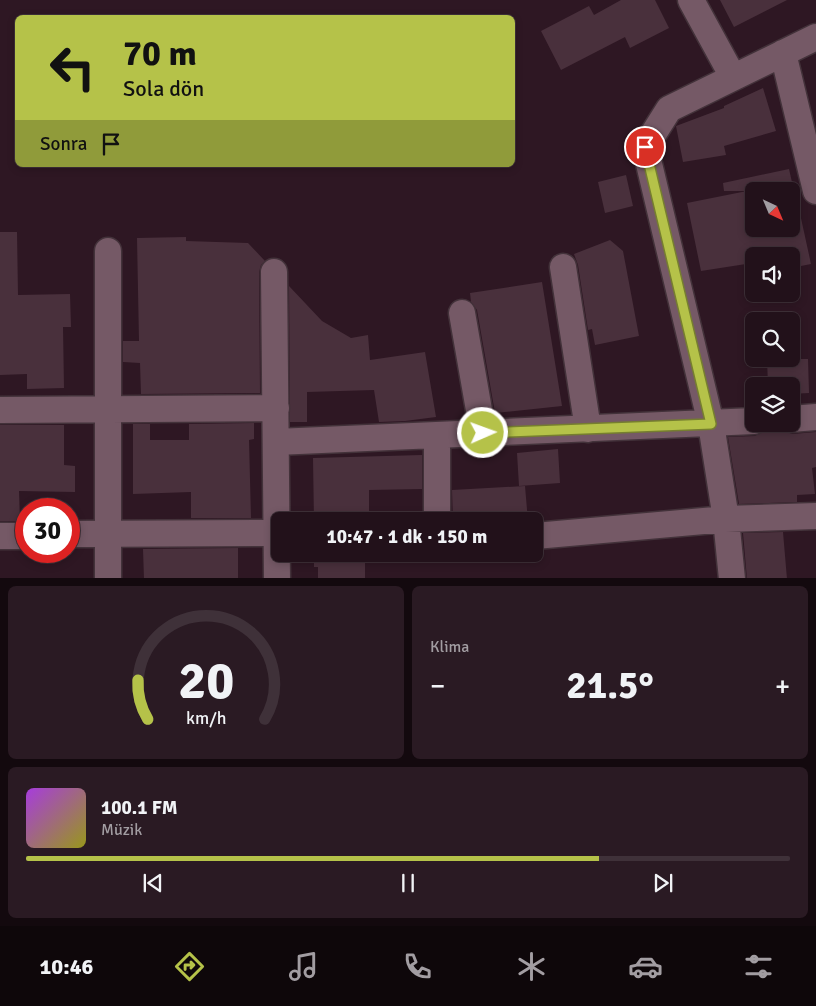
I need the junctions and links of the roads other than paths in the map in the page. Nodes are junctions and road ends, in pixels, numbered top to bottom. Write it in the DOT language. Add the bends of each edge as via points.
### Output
graph roads {
  1 [pos="691,0"];
  2 [pos="816,37"];
  3 [pos="783,53"];
  4 [pos="733,77"];
  5 [pos="816,191"];
  6 [pos="108,251"];
  7 [pos="563,267"];
  8 [pos="274,272"];
  9 [pos="462,314"];
  10 [pos="276,408"];
  11 [pos="0,410"];
  12 [pos="108,410"];
  13 [pos="816,417"];
  14 [pos="800,418"];
  15 [pos="745,422"];
  16 [pos="711,424"];
  17 [pos="588,429"];
  18 [pos="483,433"];
  19 [pos="437,435"];
  20 [pos="276,442"];
  21 [pos="276,512"];
  22 [pos="437,512"];
  23 [pos="816,516"];
  24 [pos="726,519"];
  25 [pos="108,533"];
  26 [pos="271,533"];
  27 [pos="80,534"];
  28 [pos="543,535"];
  29 [pos="0,536"];
  30 [pos="15,536"];
  31 [pos="277,562"];
  32 [pos="108,578"];
  33 [pos="277,578"];
  34 [pos="732,578"];
  1 -- 4 [label="street"];
  2 -- 3 [label="street"];
  3 -- 4 [label="street"];
  3 -- 5 [label="street"];
  4 -- 16 [label="street" via="669,109 645,147"];
  6 -- 12 [label="street"];
  7 -- 17 [label="street"];
  8 -- 10 [label="street"];
  9 -- 18 [label="street"];
  10 -- 12 [label="street"];
  10 -- 20 [label="street"];
  11 -- 12 [label="street"];
  12 -- 25 [label="street"];
  13 -- 14 [label="street"];
  15 -- 16 [label="street"];
  16 -- 17 [label="street"];
  16 -- 24 [label="street"];
  17 -- 18 [label="street"];
  18 -- 19 [label="street"];
  19 -- 20 [label="street"];
  19 -- 22 [label="street"];
  20 -- 21 [label="street"];
  23 -- 24 [label="street"];
  24 -- 28 [label="street"];
  24 -- 34 [label="street"];
  25 -- 26 [label="street"];
  25 -- 27 [label="street"];
  25 -- 32 [label="street"];
  29 -- 30 [label="street"];
  31 -- 33 [label="street"];
}
